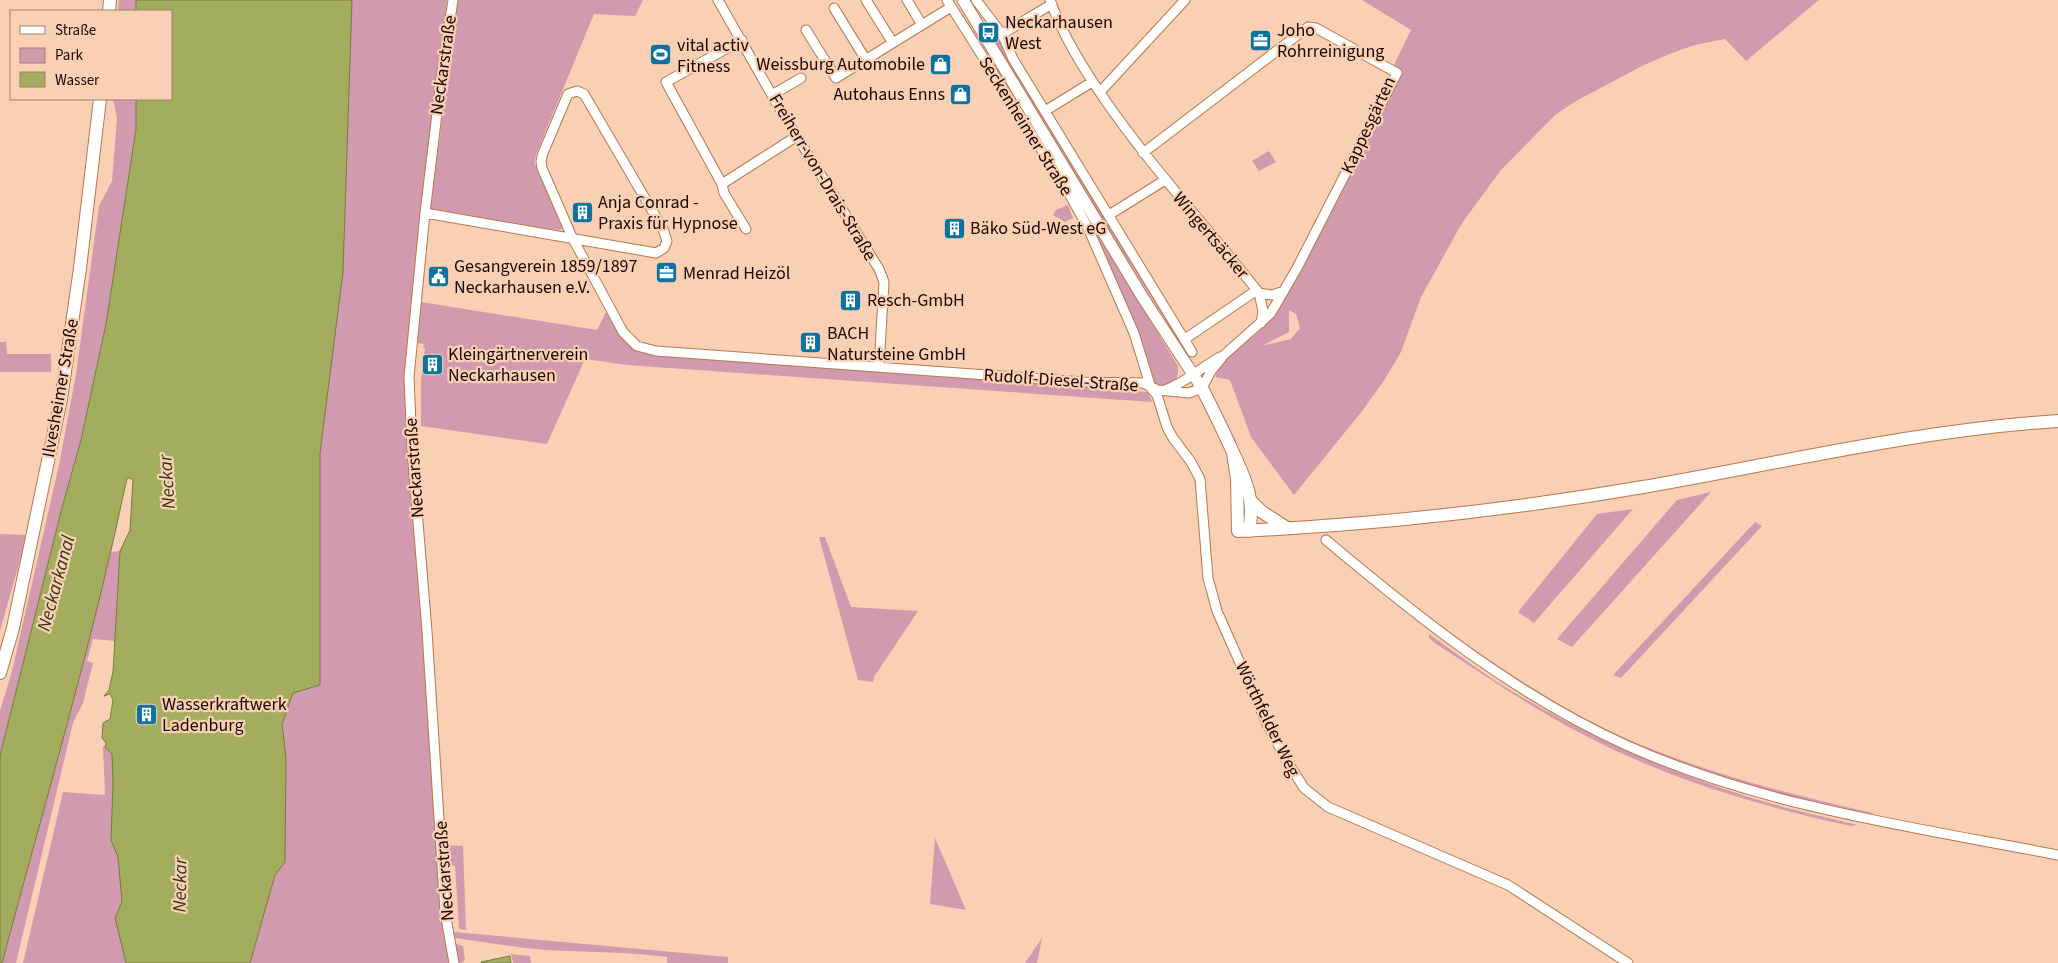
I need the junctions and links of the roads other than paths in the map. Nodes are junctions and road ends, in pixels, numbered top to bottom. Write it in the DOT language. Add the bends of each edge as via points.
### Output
graph roads {
  1 [pos="453,0"];
  2 [pos="718,0"];
  3 [pos="866,0"];
  4 [pos="907,0"];
  5 [pos="963,0"];
  6 [pos="976,0"];
  7 [pos="1185,0"];
  8 [pos="1051,2"];
  9 [pos="949,3"];
  10 [pos="834,8"];
  11 [pos="922,25"];
  12 [pos="806,30"];
  13 [pos="1002,34"];
  14 [pos="742,40"];
  15 [pos="893,43"];
  16 [pos="866,60"];
  17 [pos="801,78"];
  18 [pos="1092,82"];
  19 [pos="1100,92"];
  20 [pos="772,95"];
  21 [pos="100,100"];
  22 [pos="1045,111"];
  23 [pos="796,136"];
  24 [pos="1143,153"];
  25 [pos="1165,180"];
  26 [pos="722,184"];
  27 [pos="424,213"];
  28 [pos="1109,215"];
  29 [pos="746,229"];
  30 [pos="572,237"];
  31 [pos="1284,291"];
  32 [pos="1258,292"];
  33 [pos="1261,323"];
  34 [pos="1185,339"];
  35 [pos="1192,352"];
  36 [pos="1224,355"];
  37 [pos="879,366"];
  38 [pos="1193,375"];
  39 [pos="1151,388"];
  40 [pos="1202,388"];
  41 [pos="1165,390"];
  42 [pos="2058,420"];
  43 [pos="1233,453"];
  44 [pos="1251,501"];
  45 [pos="1288,528"];
  46 [pos="1243,531"];
  47 [pos="1326,540"];
  48 [pos="0,673"];
  49 [pos="2058,854"];
  50 [pos="454,963"];
  51 [pos="1628,963"];
  1 -- 27 [label="street, Neckarstraße"];
  2 -- 14 [label="street, Freiherr-von-Drais-Straße"];
  3 -- 15 [label="street"];
  4 -- 11 [label="street"];
  5 -- 38 [label="street"];
  6 -- 13 [label="street"];
  7 -- 19 [label="street"];
  8 -- 13 [label="street, Wingertsäcker"];
  8 -- 18 [label="street, Wingertsäcker" via="1066,37"];
  9 -- 11 [label="street, Seckenheimer Straße"];
  9 -- 39 [label="street, Seckenheimer Straße" via="1088,228 1134,333"];
  10 -- 16 [label="street"];
  11 -- 15 [label="street, Seckenheimer Straße"];
  12 -- 16 [label="street, Seckenheimer Straße" via="836,78"];
  13 -- 22 [label="street" via="1013,59"];
  14 -- 20 [label="street, Freiherr-von-Drais-Straße"];
  14 -- 26 [label="street" via="666,82"];
  15 -- 16 [label="street, Seckenheimer Straße"];
  17 -- 20 [label="street"];
  18 -- 19 [label="street, Wingertsäcker"];
  18 -- 22 [label="street"];
  19 -- 24 [label="street, Wingertsäcker"];
  20 -- 23 [label="street, Freiherr-von-Drais-Straße"];
  21 -- 48 [label="main road, Ilvesheimer Straße" via="61,399 13,628"];
  22 -- 28 [label="street"];
  23 -- 26 [label="street"];
  23 -- 37 [label="street, Freiherr-von-Drais-Straße" via="884,282"];
  24 -- 25 [label="street, Wingertsäcker"];
  24 -- 31 [label="street, Kappesgärten" via="1308,27 1316,28 1397,73"];
  25 -- 28 [label="street, Wingertsäcker"];
  25 -- 32 [label="street, Wingertsäcker"];
  26 -- 29 [label="street"];
  27 -- 30 [label="street"];
  27 -- 50 [label="street, Neckarstraße" via="408,377 446,912"];
  28 -- 34 [label="street"];
  30 -- 30 [label="street, Rudolf-Diesel-Straße" via="656,253 664,248 667,241 584,94 577,91 568,94 563,103 541,161"];
  30 -- 37 [label="street, Rudolf-Diesel-Straße" via="623,332 637,346 656,351"];
  31 -- 32 [label="street, Wingertsäcker" via="1272,295"];
  31 -- 33 [label="street, Kappesgärten"];
  32 -- 33 [label="street, Wingertsäcker" via="1263,311"];
  32 -- 34 [label="street, Wingertsäcker"];
  33 -- 36 [label="street, Kappesgärten"];
  34 -- 35 [label="street"];
  36 -- 38 [label="street, Kappesgärten"];
  36 -- 40 [label="street, Kappesgärten"];
  37 -- 39 [label="street, Rudolf-Diesel-Straße" via="1083,382 1143,383"];
  38 -- 40 [label="street"];
  38 -- 41 [label="street"];
  39 -- 41 [label="street, Rudolf-Diesel-Straße"];
  39 -- 51 [label="street, Wörthfelder Weg" via="1173,438 1200,479 1206,562 1210,592 1217,611 1286,761 1300,782 1328,807 1508,885"];
  40 -- 41 [label="street, Rudolf-Diesel-Straße" via="1188,393"];
  40 -- 43 [label="main road"];
  42 -- 45 [label="main road" via="1901,438 1509,508"];
  43 -- 44 [label="main road" via="1245,476"];
  43 -- 46 [label="main road"];
  44 -- 45 [label="main road"];
  44 -- 46 [label="main road" via="1252,517"];
  45 -- 46 [label="main road"];
  47 -- 49 [label="street" via="1431,627 1486,666 1543,702 1629,746 1753,792 1812,808"];
}
